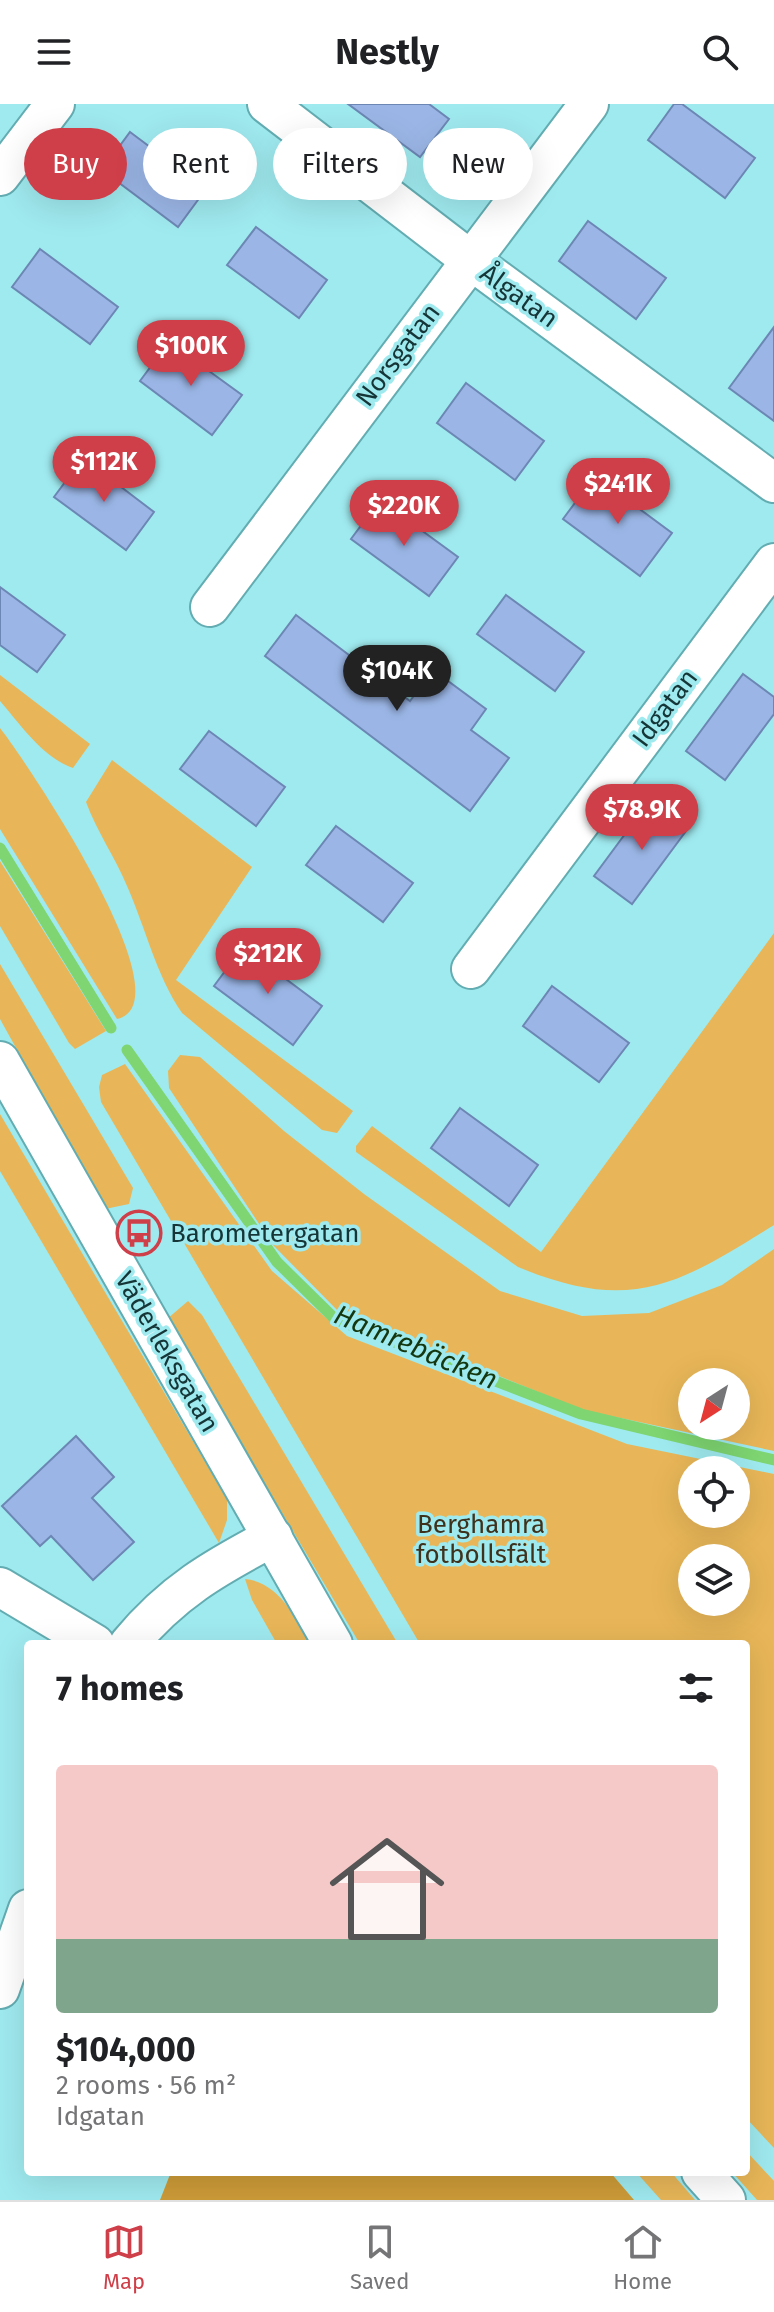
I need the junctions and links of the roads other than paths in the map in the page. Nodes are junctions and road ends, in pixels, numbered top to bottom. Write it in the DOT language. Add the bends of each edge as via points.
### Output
graph roads {
  1 [pos="55,104"];
  2 [pos="267,104"];
  3 [pos="589,104"];
  4 [pos="0,176"];
  5 [pos="469,259"];
  6 [pos="774,483"];
  7 [pos="774,563"];
  8 [pos="210,607"];
  9 [pos="471,969"];
  10 [pos="0,1061"];
  11 [pos="273,1537"];
  12 [pos="0,1587"];
  13 [pos="88,1640"];
  14 [pos="132,1640"];
  15 [pos="331,1640"];
  16 [pos="24,1920"];
  17 [pos="0,1989"];
  18 [pos="705,2176"];
  19 [pos="726,2200"];
  1 -- 4 [label="street"];
  2 -- 5 [label="street, Ålgatan"];
  3 -- 5 [label="street, Norsgatan"];
  5 -- 6 [label="street, Ålgatan"];
  5 -- 8 [label="street, Norsgatan"];
  7 -- 9 [label="street, Idgatan"];
  10 -- 11 [label="street, Väderleksgatan"];
  11 -- 14 [label="street" via="220,1565 160,1607"];
  11 -- 15 [label="street, Väderleksgatan"];
  12 -- 13 [label="street"];
  16 -- 17 [label="street"];
  18 -- 19 [label="street"];
}
